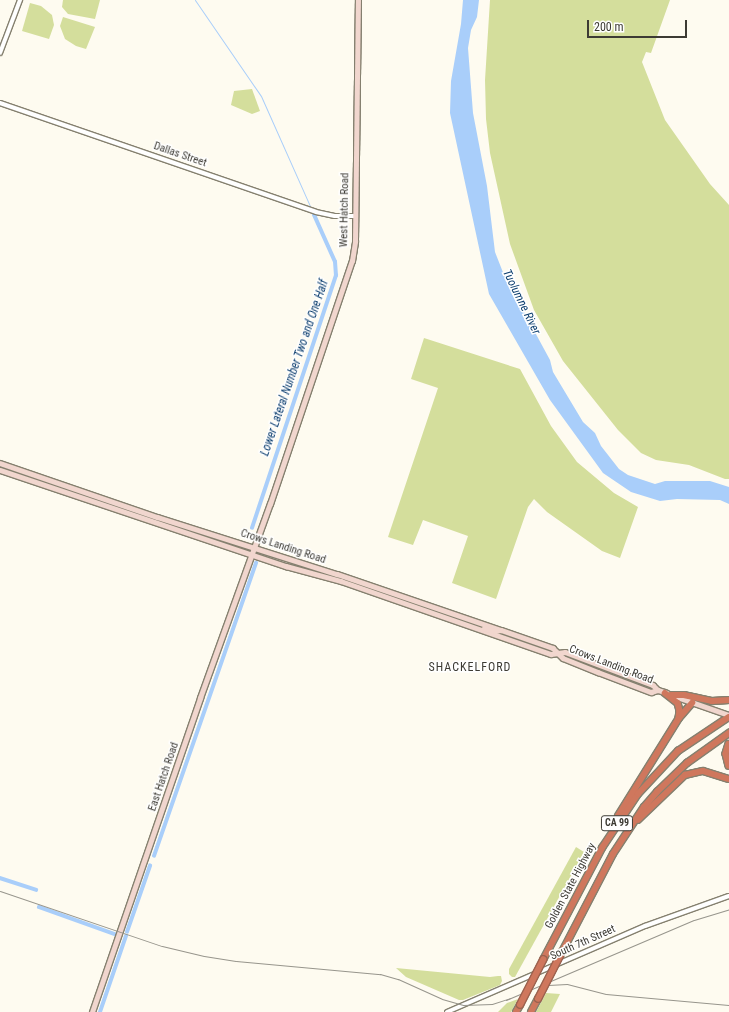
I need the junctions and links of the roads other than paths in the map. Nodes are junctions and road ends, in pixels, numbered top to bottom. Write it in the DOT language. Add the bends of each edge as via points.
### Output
graph roads {
  1 [pos="20,0"];
  2 [pos="358,0"];
  3 [pos="0,54"];
  4 [pos="0,103"];
  5 [pos="355,216"];
  6 [pos="0,463"];
  7 [pos="0,470"];
  8 [pos="89,500"];
  9 [pos="113,501"];
  10 [pos="253,547"];
  11 [pos="251,553"];
  12 [pos="322,576"];
  13 [pos="350,578"];
  14 [pos="347,583"];
  15 [pos="376,587"];
  16 [pos="469,625"];
  17 [pos="500,630"];
  18 [pos="558,653"];
  19 [pos="668,694"];
  20 [pos="729,700"];
  21 [pos="692,702"];
  22 [pos="727,715"];
  23 [pos="679,718"];
  24 [pos="729,733"];
  25 [pos="729,744"];
  26 [pos="729,766"];
  27 [pos="729,778"];
  28 [pos="633,823"];
  29 [pos="602,848"];
  30 [pos="729,896"];
  31 [pos="92,1012"];
  32 [pos="447,1012"];
  33 [pos="516,1012"];
  34 [pos="531,1012"];
  1 -- 3 [label="street"];
  2 -- 5 [label="main road, West Hatch Road"];
  4 -- 5 [label="street, Dallas Street" via="316,212 335,216"];
  5 -- 10 [label="main road, West Hatch Road" via="352,261"];
  6 -- 9 [label="main road, Crows Landing Road"];
  7 -- 8 [label="main road, Crows Landing Road"];
  8 -- 9 [label="main road" via="95,498"];
  8 -- 11 [label="main road, Crows Landing Road"];
  9 -- 10 [label="main road, Crows Landing Road"];
  10 -- 11 [label="main road, East Hatch Road"];
  10 -- 13 [label="main road, Crows Landing Road"];
  11 -- 12 [label="main road, Crows Landing Road"];
  11 -- 31 [label="main road, East Hatch Road"];
  12 -- 13 [label="main road"];
  12 -- 14 [label="main road, Crows Landing Road"];
  13 -- 15 [label="main road, Crows Landing Road"];
  14 -- 15 [label="main road"];
  14 -- 16 [label="main road, Crows Landing Road"];
  15 -- 17 [label="main road, Crows Landing Road"];
  16 -- 17 [label="main road"];
  16 -- 18 [label="main road, Crows Landing Road" via="551,654"];
  17 -- 18 [label="main road, Crows Landing Road" via="553,648"];
  18 -- 19 [label="main road, Crows Landing Road" via="565,652 653,685"];
  19 -- 20 [label="highway" via="712,701"];
  19 -- 21 [label="main road, Crows Landing Road"];
  19 -- 23 [label="highway" via="678,703"];
  21 -- 22 [label="main road, Crows Landing Road"];
  21 -- 23 [label="highway"];
  22 -- 29 [label="highway, Golden State Highway / CA 99" via="678,751 657,772 634,799"];
  23 -- 29 [label="highway" via="621,811"];
  24 -- 28 [label="highway, Golden State Highway / CA 99" via="676,772 656,792"];
  25 -- 26 [label="highway" via="726,757"];
  27 -- 28 [label="highway" via="703,771 685,775"];
  28 -- 34 [label="highway, Golden State Highway / CA 99, bridge" via="613,854"];
  29 -- 33 [label="highway, Golden State Highway / CA 99, bridge"];
  30 -- 32 [label="street, South 7th Street" via="645,926"];
}
